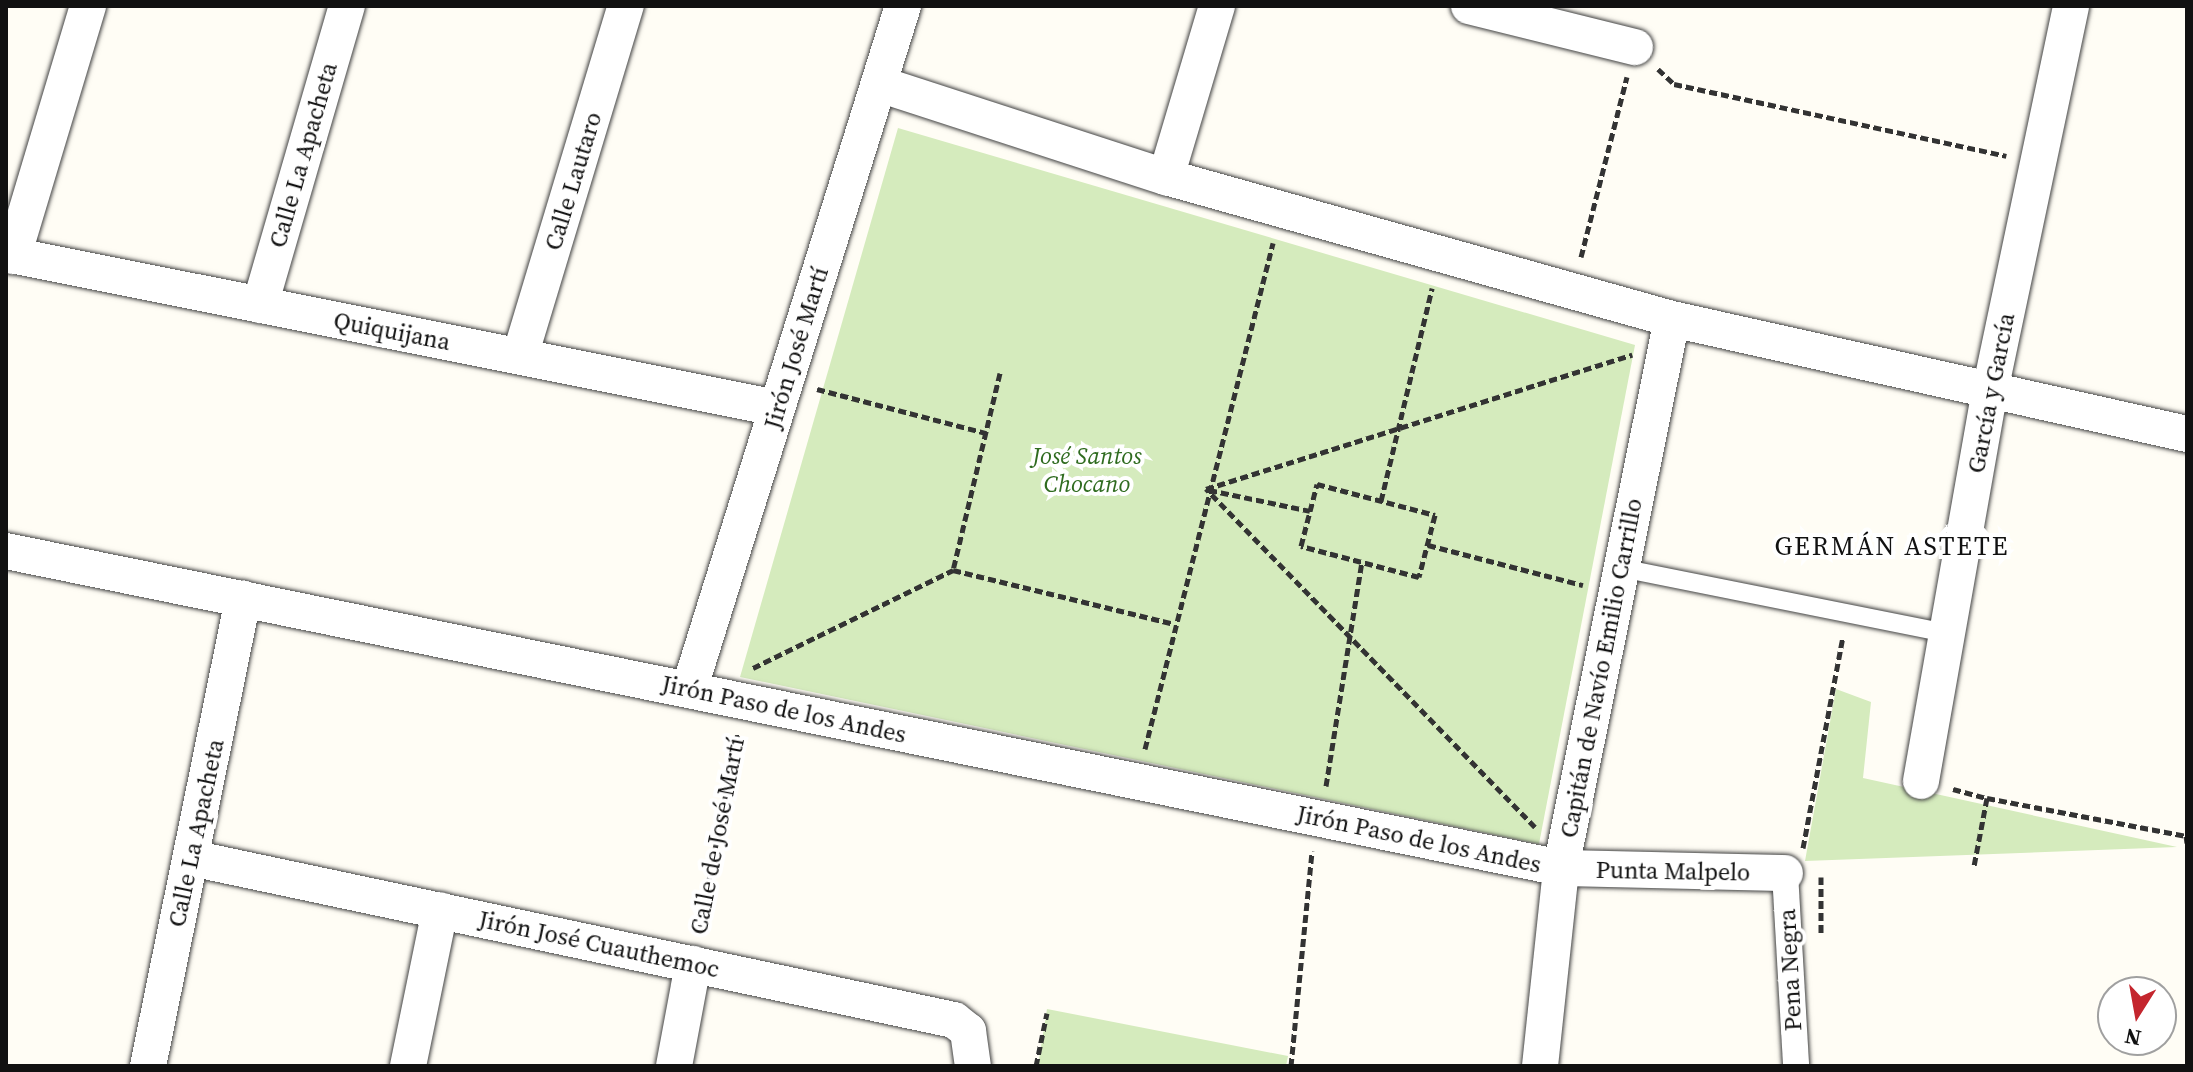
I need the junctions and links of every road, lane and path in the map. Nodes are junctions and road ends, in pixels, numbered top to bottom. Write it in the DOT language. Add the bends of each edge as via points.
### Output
graph roads {
  1 [pos="88,6"];
  2 [pos="347,6"];
  3 [pos="626,6"];
  4 [pos="903,6"];
  5 [pos="1217,6"];
  6 [pos="1469,6"];
  7 [pos="2071,6"];
  8 [pos="1635,47"];
  9 [pos="879,84"];
  10 [pos="2038,163"];
  11 [pos="1166,177"];
  12 [pos="1282,210"];
  13 [pos="1440,254"];
  14 [pos="9,255"];
  15 [pos="1572,292"];
  16 [pos="260,305"];
  17 [pos="1670,332"];
  18 [pos="520,356"];
  19 [pos="1000,373"];
  20 [pos="1990,391"];
  21 [pos="782,394"];
  22 [pos="1397,429"];
  23 [pos="986,433"];
  24 [pos="2187,434"];
  25 [pos="1206,489"];
  26 [pos="1381,501"];
  27 [pos="1310,511"];
  28 [pos="1428,545"];
  29 [pos="6,551"];
  30 [pos="1362,562"];
  31 [pos="953,570"];
  32 [pos="1618,580"];
  33 [pos="243,599"];
  34 [pos="1848,613"];
  35 [pos="1174,624"];
  36 [pos="1947,633"];
  37 [pos="1353,640"];
  38 [pos="696,691"];
  39 [pos="743,701"];
  40 [pos="1137,781"];
  41 [pos="1921,781"];
  42 [pos="1987,798"];
  43 [pos="1320,818"];
  44 [pos="2187,843"];
  45 [pos="191,858"];
  46 [pos="1562,862"];
  47 [pos="1793,866"];
  48 [pos="1974,866"];
  49 [pos="440,910"];
  50 [pos="693,964"];
  51 [pos="1047,1013"];
  52 [pos="148,1066"];
  53 [pos="408,1066"];
  54 [pos="674,1066"];
  55 [pos="973,1066"];
  56 [pos="1036,1066"];
  57 [pos="1291,1066"];
  58 [pos="1540,1066"];
  59 [pos="1796,1066"];
  1 -- 14 [label="street"];
  2 -- 16 [label="street, Calle La Apacheta"];
  3 -- 18 [label="street, Calle Lautaro"];
  4 -- 9 [label="street, Jirón José Martí"];
  5 -- 11 [label="street"];
  6 -- 8 [label="street"];
  7 -- 10 [label="street, García y García"];
  8 -- 10 [label="path" via="1674,84"];
  8 -- 15 [label="path"];
  9 -- 11 [label="street"];
  9 -- 21 [label="street, Jirón José Martí"];
  10 -- 20 [label="street, García y García"];
  11 -- 12 [label="street"];
  12 -- 13 [label="street"];
  12 -- 25 [label="path"];
  13 -- 15 [label="street"];
  13 -- 22 [label="path"];
  14 -- 16 [label="street, Quiquijana"];
  15 -- 17 [label="street"];
  16 -- 18 [label="street, Quiquijana"];
  17 -- 20 [label="street"];
  17 -- 22 [label="path"];
  17 -- 32 [label="street, Capitán de Navío Emilio Carrillo"];
  18 -- 21 [label="street, Quiquijana"];
  19 -- 23 [label="path"];
  20 -- 24 [label="street"];
  20 -- 36 [label="street, García y García"];
  21 -- 23 [label="path"];
  21 -- 38 [label="street, Jirón José Martí"];
  22 -- 25 [label="path"];
  22 -- 26 [label="path"];
  23 -- 31 [label="path"];
  25 -- 27 [label="path"];
  25 -- 35 [label="path"];
  25 -- 37 [label="path"];
  26 -- 27 [label="path" via="1317,484"];
  26 -- 28 [label="path" via="1435,515"];
  27 -- 30 [label="path" via="1301,546"];
  28 -- 30 [label="path" via="1419,577"];
  28 -- 32 [label="path"];
  29 -- 33 [label="street, Jirón Paso de los Andes"];
  30 -- 37 [label="path"];
  31 -- 35 [label="path"];
  31 -- 38 [label="path"];
  32 -- 34 [label="lane"];
  32 -- 46 [label="street, Capitán de Navío Emilio Carrillo"];
  33 -- 38 [label="street, Jirón Paso de los Andes"];
  33 -- 45 [label="street, Calle La Apacheta"];
  34 -- 36 [label="lane"];
  34 -- 47 [label="path"];
  35 -- 40 [label="path"];
  36 -- 41 [label="street, García y García"];
  37 -- 43 [label="path"];
  37 -- 46 [label="path"];
  38 -- 39 [label="street, Jirón Paso de los Andes"];
  39 -- 40 [label="street, Jirón Paso de los Andes"];
  39 -- 50 [label="path, Calle de José Martí"];
  40 -- 43 [label="street, Jirón Paso de los Andes"];
  41 -- 42 [label="path"];
  42 -- 44 [label="path" via="2186,836"];
  42 -- 48 [label="path"];
  43 -- 46 [label="street, Jirón Paso de los Andes"];
  43 -- 57 [label="path"];
  45 -- 49 [label="street, Jirón José Cuauthemoc"];
  45 -- 52 [label="street, Calle La Apacheta"];
  46 -- 47 [label="street, Punta Malpelo"];
  46 -- 58 [label="street, Capitán de Navío Emilio Carrillo"];
  47 -- 59 [label="street, Pena Negra"];
  49 -- 50 [label="street, Jirón José Cuauthemoc"];
  49 -- 53 [label="street"];
  50 -- 54 [label="street, Calle de José Martí"];
  50 -- 55 [label="street, Jirón José Cuauthemoc" via="954,1020 968,1031"];
  51 -- 56 [label="path"];
}
